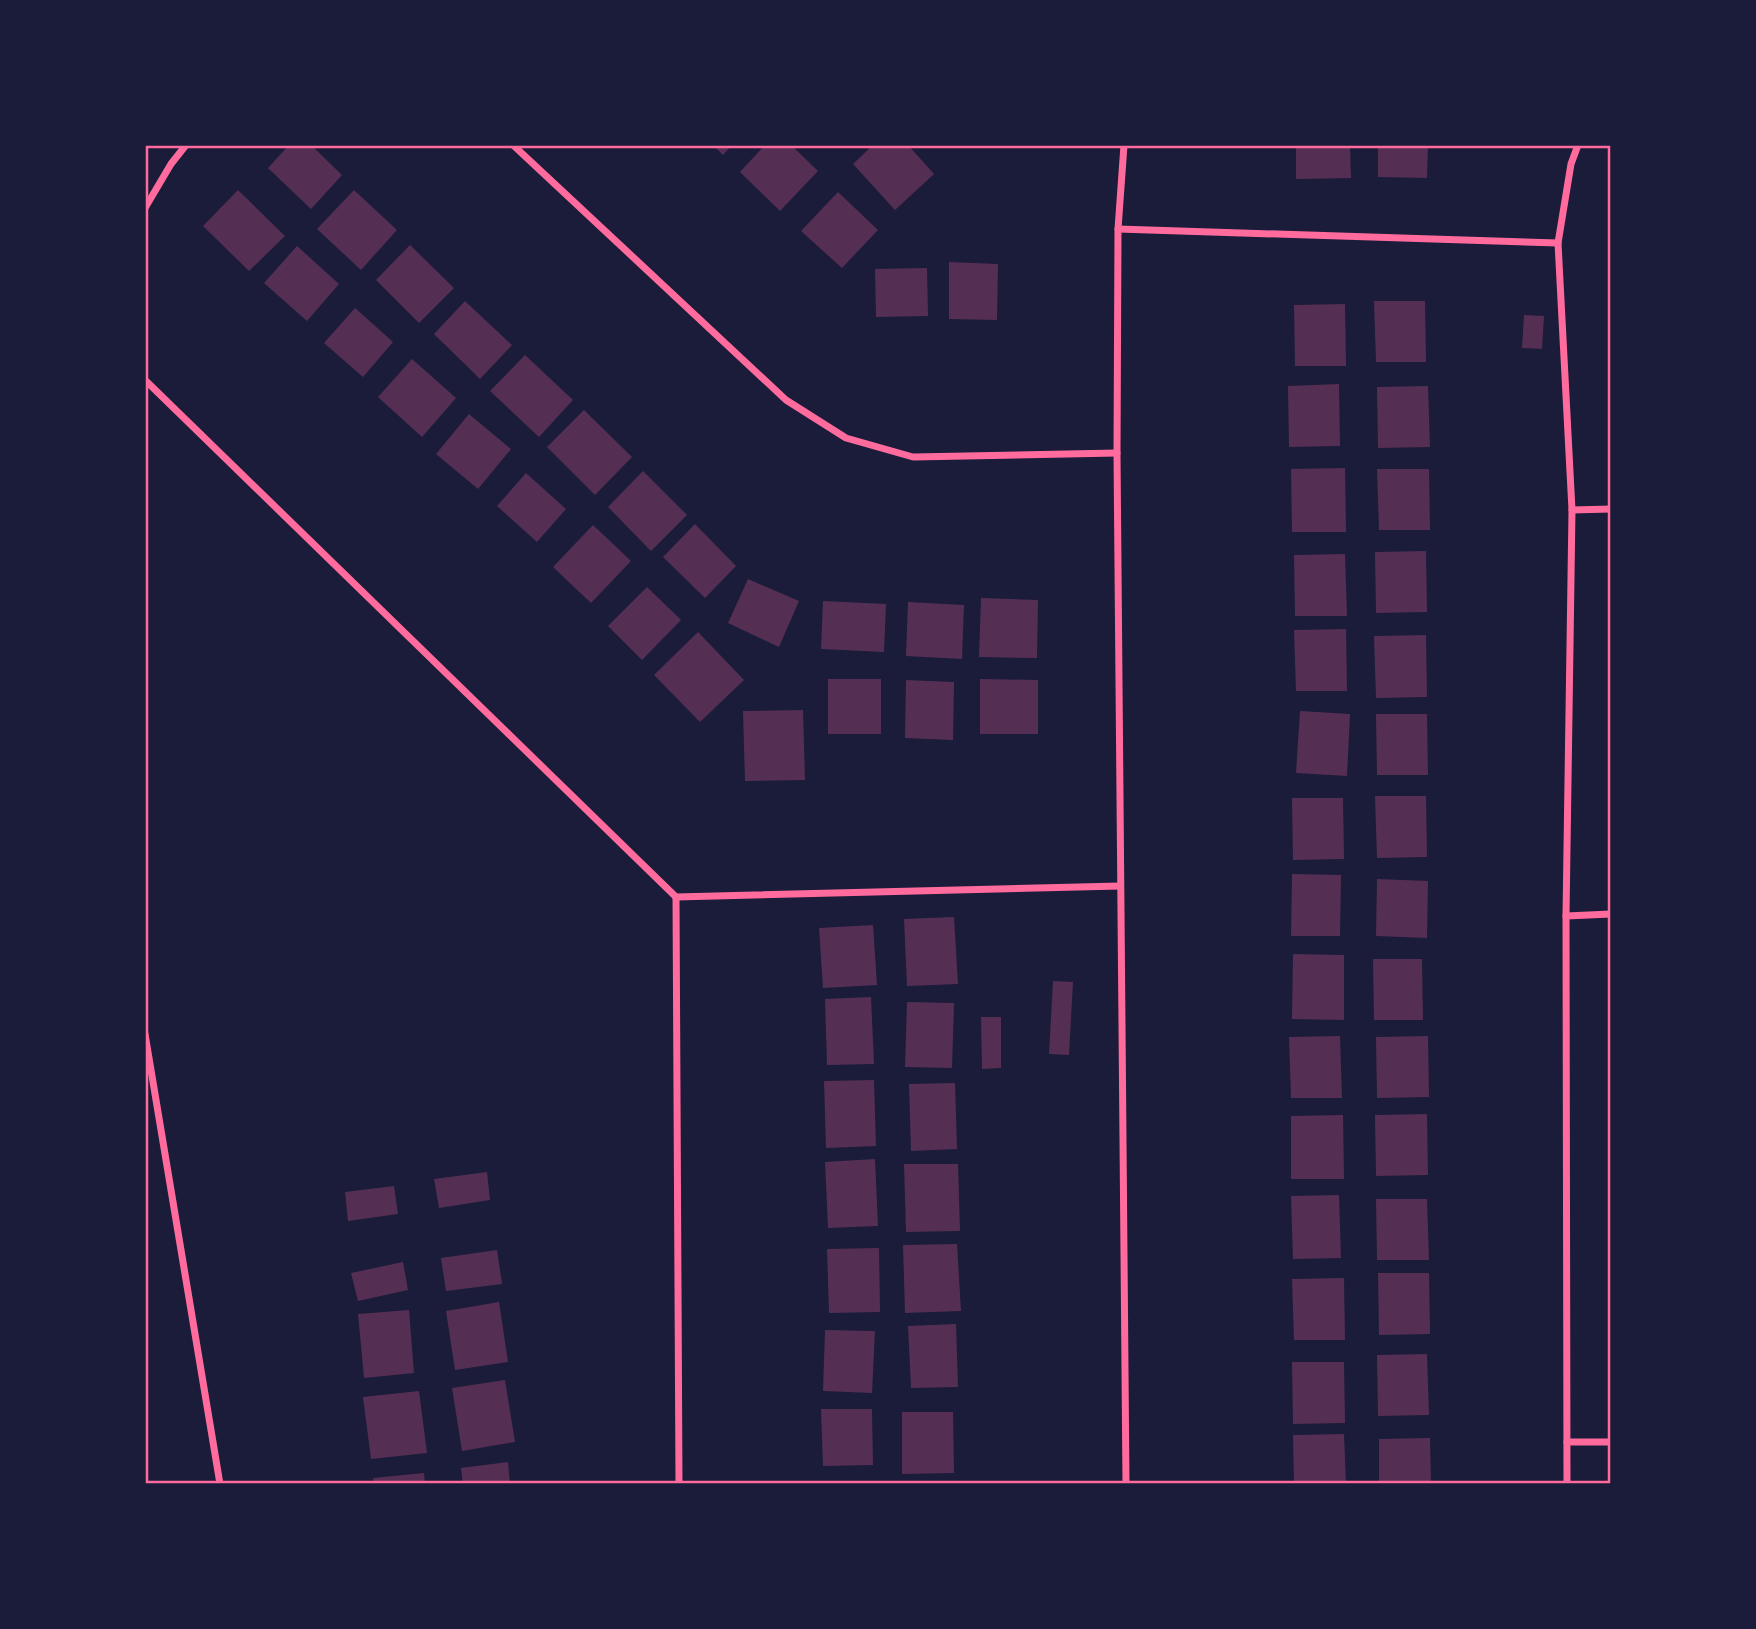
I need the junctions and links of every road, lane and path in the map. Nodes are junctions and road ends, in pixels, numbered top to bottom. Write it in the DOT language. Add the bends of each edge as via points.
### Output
graph roads {
  1 [pos="186,145"];
  2 [pos="513,145"];
  3 [pos="1124,145"];
  4 [pos="1578,145"];
  5 [pos="145,208"];
  6 [pos="1118,229"];
  7 [pos="1558,243"];
  8 [pos="145,380"];
  9 [pos="1117,453"];
  10 [pos="1611,509"];
  11 [pos="1572,510"];
  12 [pos="1120,886"];
  13 [pos="676,897"];
  14 [pos="1611,914"];
  15 [pos="1566,916"];
  16 [pos="145,1034"];
  17 [pos="1567,1442"];
  18 [pos="1611,1442"];
  19 [pos="220,1484"];
  20 [pos="679,1484"];
  21 [pos="1126,1484"];
  22 [pos="1567,1484"];
  1 -- 5 [label="street"];
  2 -- 9 [label="street" via="786,400 846,438 913,457"];
  3 -- 6 [label="street"];
  4 -- 7 [label="street"];
  6 -- 7 [label="street"];
  6 -- 9 [label="street"];
  7 -- 11 [label="street"];
  8 -- 13 [label="street"];
  9 -- 12 [label="street"];
  10 -- 11 [label="street"];
  11 -- 15 [label="street"];
  12 -- 13 [label="street"];
  12 -- 21 [label="street"];
  13 -- 20 [label="street"];
  14 -- 15 [label="street"];
  15 -- 17 [label="street"];
  16 -- 19 [label="street"];
  17 -- 18 [label="street"];
  17 -- 22 [label="street"];
}
